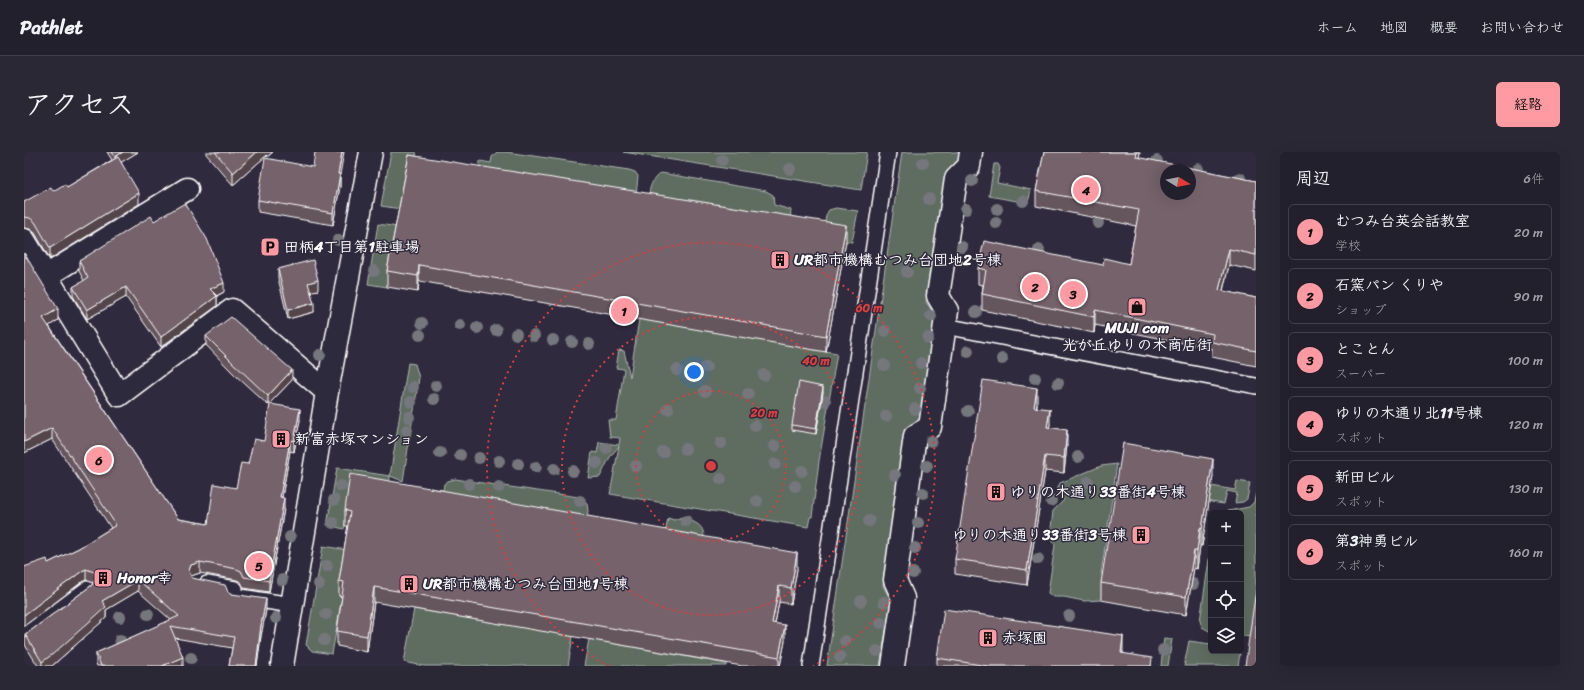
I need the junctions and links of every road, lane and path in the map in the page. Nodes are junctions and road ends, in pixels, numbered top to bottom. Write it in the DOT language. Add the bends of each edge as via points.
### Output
graph roads {
  1 [pos="371,152"];
  2 [pos="888,152"];
  3 [pos="971,152"];
  4 [pos="187,189"];
  5 [pos="24,240"];
  6 [pos="46,276"];
  7 [pos="945,326"];
  8 [pos="1256,386"];
  9 [pos="327,392"];
  10 [pos="198,582"];
  11 [pos="87,589"];
  12 [pos="292,605"];
  13 [pos="24,636"];
  14 [pos="282,666"];
  15 [pos="811,666"];
  16 [pos="893,666"];
  1 -- 9 [label="street"];
  2 -- 15 [label="lane"];
  3 -- 7 [label="street" via="969,166 956,179 939,289 938,296 947,311"];
  4 -- 6 [label="street"];
  5 -- 6 [label="street"];
  6 -- 9 [label="street" via="119,395 232,310"];
  7 -- 8 [label="lane"];
  7 -- 16 [label="street" via="930,427 915,436 895,580 903,598"];
  9 -- 12 [label="street"];
  10 -- 12 [label="lane" via="235,589 234,596"];
  11 -- 13 [label="lane"];
  12 -- 14 [label="street"];
}
